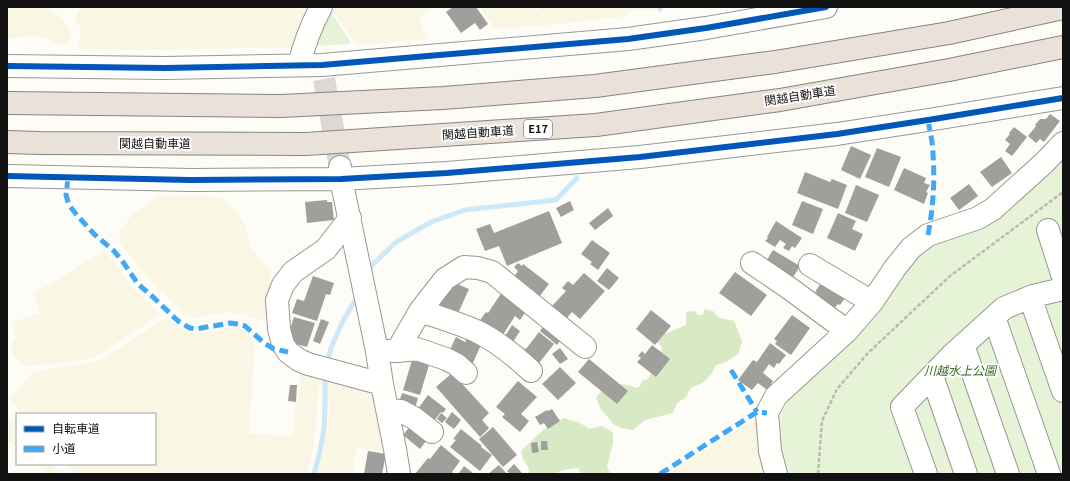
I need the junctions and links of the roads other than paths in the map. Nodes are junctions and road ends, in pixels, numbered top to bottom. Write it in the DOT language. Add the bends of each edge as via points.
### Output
graph roads {
  1 [pos="321,7"];
  2 [pos="826,7"];
  3 [pos="1063,8"];
  4 [pos="1063,47"];
  5 [pos="299,65"];
  6 [pos="7,66"];
  7 [pos="1063,98"];
  8 [pos="7,103"];
  9 [pos="7,142"];
  10 [pos="1063,143"];
  11 [pos="340,173"];
  12 [pos="7,176"];
  13 [pos="350,218"];
  14 [pos="1048,230"];
  15 [pos="752,263"];
  16 [pos="810,264"];
  17 [pos="1063,276"];
  18 [pos="1063,289"];
  19 [pos="1030,297"];
  20 [pos="872,302"];
  21 [pos="420,311"];
  22 [pos="994,317"];
  23 [pos="847,331"];
  24 [pos="963,345"];
  25 [pos="586,347"];
  26 [pos="387,351"];
  27 [pos="531,371"];
  28 [pos="466,373"];
  29 [pos="932,376"];
  30 [pos="382,384"];
  31 [pos="1063,392"];
  32 [pos="388,410"];
  33 [pos="432,432"];
  34 [pos="399,474"];
  35 [pos="776,474"];
  36 [pos="926,474"];
  37 [pos="966,474"];
  38 [pos="1008,474"];
  39 [pos="1049,474"];
  1 -- 5 [label="street" via="309,32"];
  2 -- 5 [label="street" via="628,39 323,72"];
  3 -- 8 [label="highway" via="949,33 791,59 595,86 443,98 281,106"];
  4 -- 9 [label="highway, 関越自動車道 / E17" via="780,100 596,124 306,144"];
  5 -- 6 [label="street" via="165,68"];
  7 -- 11 [label="street" via="837,134 640,157 447,173"];
  10 -- 20 [label="street" via="993,209 978,218 928,236 911,248 894,268"];
  11 -- 12 [label="street" via="190,180"];
  11 -- 13 [label="street"];
  13 -- 26 [label="street"];
  13 -- 30 [label="street" via="326,249 293,272 283,286 277,300 279,329 285,348 299,360"];
  14 -- 17 [label="street"];
  15 -- 23 [label="street"];
  16 -- 20 [label="street"];
  18 -- 19 [label="street"];
  19 -- 22 [label="street" via="1004,308"];
  19 -- 31 [label="street"];
  20 -- 23 [label="street"];
  21 -- 25 [label="street" via="445,279 464,267 478,268 492,272"];
  21 -- 26 [label="street"];
  21 -- 27 [label="street" via="476,331 512,353"];
  22 -- 24 [label="street"];
  22 -- 39 [label="street"];
  23 -- 35 [label="street" via="776,396 767,413 770,451"];
  24 -- 29 [label="street"];
  24 -- 38 [label="street"];
  26 -- 28 [label="street" via="417,349 446,359"];
  26 -- 30 [label="street"];
  29 -- 36 [label="street" via="902,407"];
  29 -- 37 [label="street"];
  30 -- 32 [label="street"];
  32 -- 33 [label="street" via="401,411"];
  32 -- 34 [label="street"];
}
